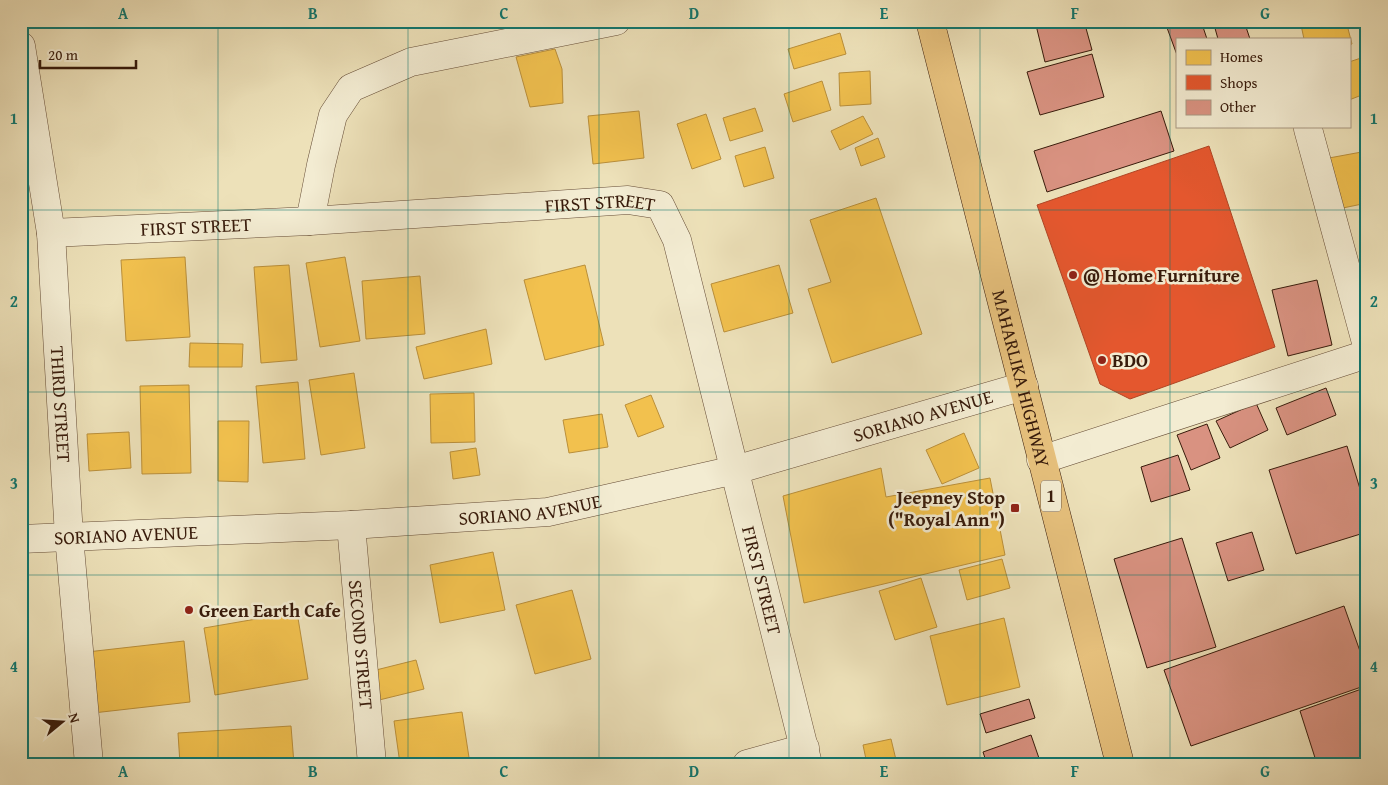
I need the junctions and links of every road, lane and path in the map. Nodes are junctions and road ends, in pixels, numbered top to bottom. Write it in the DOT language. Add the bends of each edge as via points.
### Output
graph roads {
  1 [pos="616,21"];
  2 [pos="930,21"];
  3 [pos="21,46"];
  4 [pos="1308,129"];
  5 [pos="310,221"];
  6 [pos="51,233"];
  7 [pos="1367,346"];
  8 [pos="1367,354"];
  9 [pos="1024,386"];
  10 [pos="1041,460"];
  11 [pos="735,470"];
  12 [pos="351,525"];
  13 [pos="69,536"];
  14 [pos="21,539"];
  15 [pos="806,756"];
  16 [pos="89,764"];
  17 [pos="372,764"];
  18 [pos="747,764"];
  19 [pos="1120,764"];
  1 -- 5 [label="street" via="411,62 351,88 333,115"];
  2 -- 9 [label="main road, MAHARLIKA HIGHWAY / 1"];
  3 -- 6 [label="street, THIRD STREET"];
  4 -- 7 [label="street"];
  5 -- 6 [label="street, FIRST STREET"];
  5 -- 11 [label="street, FIRST STREET" via="628,200 660,205 677,240"];
  6 -- 13 [label="street, THIRD STREET"];
  8 -- 10 [label="street"];
  9 -- 10 [label="main road, MAHARLIKA HIGHWAY / 1"];
  9 -- 11 [label="street, SORIANO AVENUE"];
  10 -- 19 [label="main road, MAHARLIKA HIGHWAY / 1"];
  11 -- 12 [label="street, SORIANO AVENUE" via="548,512"];
  11 -- 15 [label="street, FIRST STREET"];
  12 -- 13 [label="street, SORIANO AVENUE"];
  12 -- 17 [label="street, SECOND STREET"];
  13 -- 14 [label="street, SORIANO AVENUE"];
  13 -- 16 [label="street, THIRD STREET"];
  15 -- 18 [label="street"];
}
